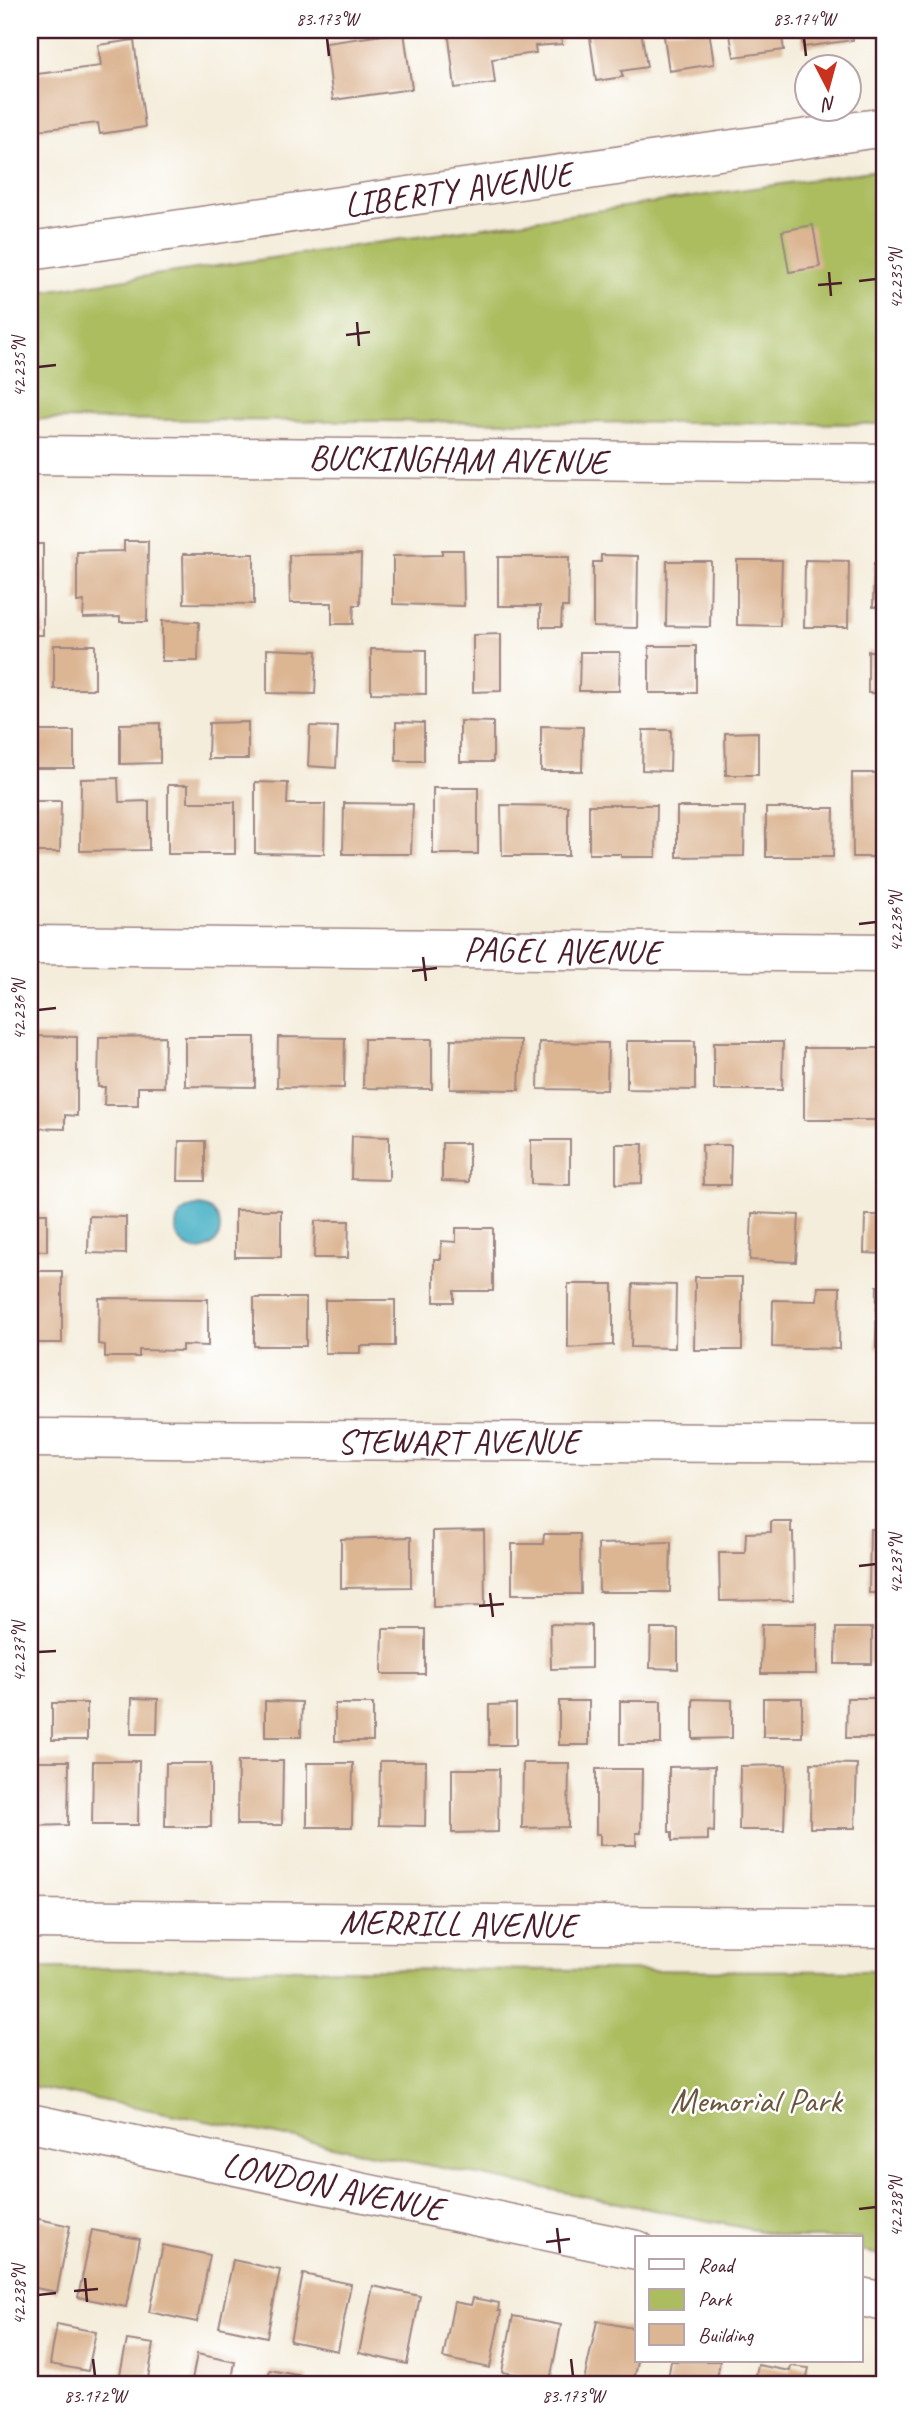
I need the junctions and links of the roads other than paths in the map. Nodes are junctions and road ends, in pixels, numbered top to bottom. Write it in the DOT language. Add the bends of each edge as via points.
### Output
graph roads {
  1 [pos="885,127"];
  2 [pos="30,251"];
  3 [pos="30,455"];
  4 [pos="885,463"];
  5 [pos="30,945"];
  6 [pos="885,953"];
  7 [pos="30,1438"];
  8 [pos="885,1444"];
  9 [pos="30,1919"];
  10 [pos="885,1928"];
  11 [pos="30,2123"];
  12 [pos="635,2250"];
  13 [pos="862,2297"];
  14 [pos="885,2302"];
  1 -- 2 [label="street, LIBERTY AVENUE"];
  3 -- 4 [label="street, BUCKINGHAM AVENUE"];
  5 -- 6 [label="street, PAGEL AVENUE"];
  7 -- 8 [label="street, STEWART AVENUE"];
  9 -- 10 [label="street, MERRILL AVENUE"];
  11 -- 12 [label="street, LONDON AVENUE"];
  13 -- 14 [label="street"];
}
